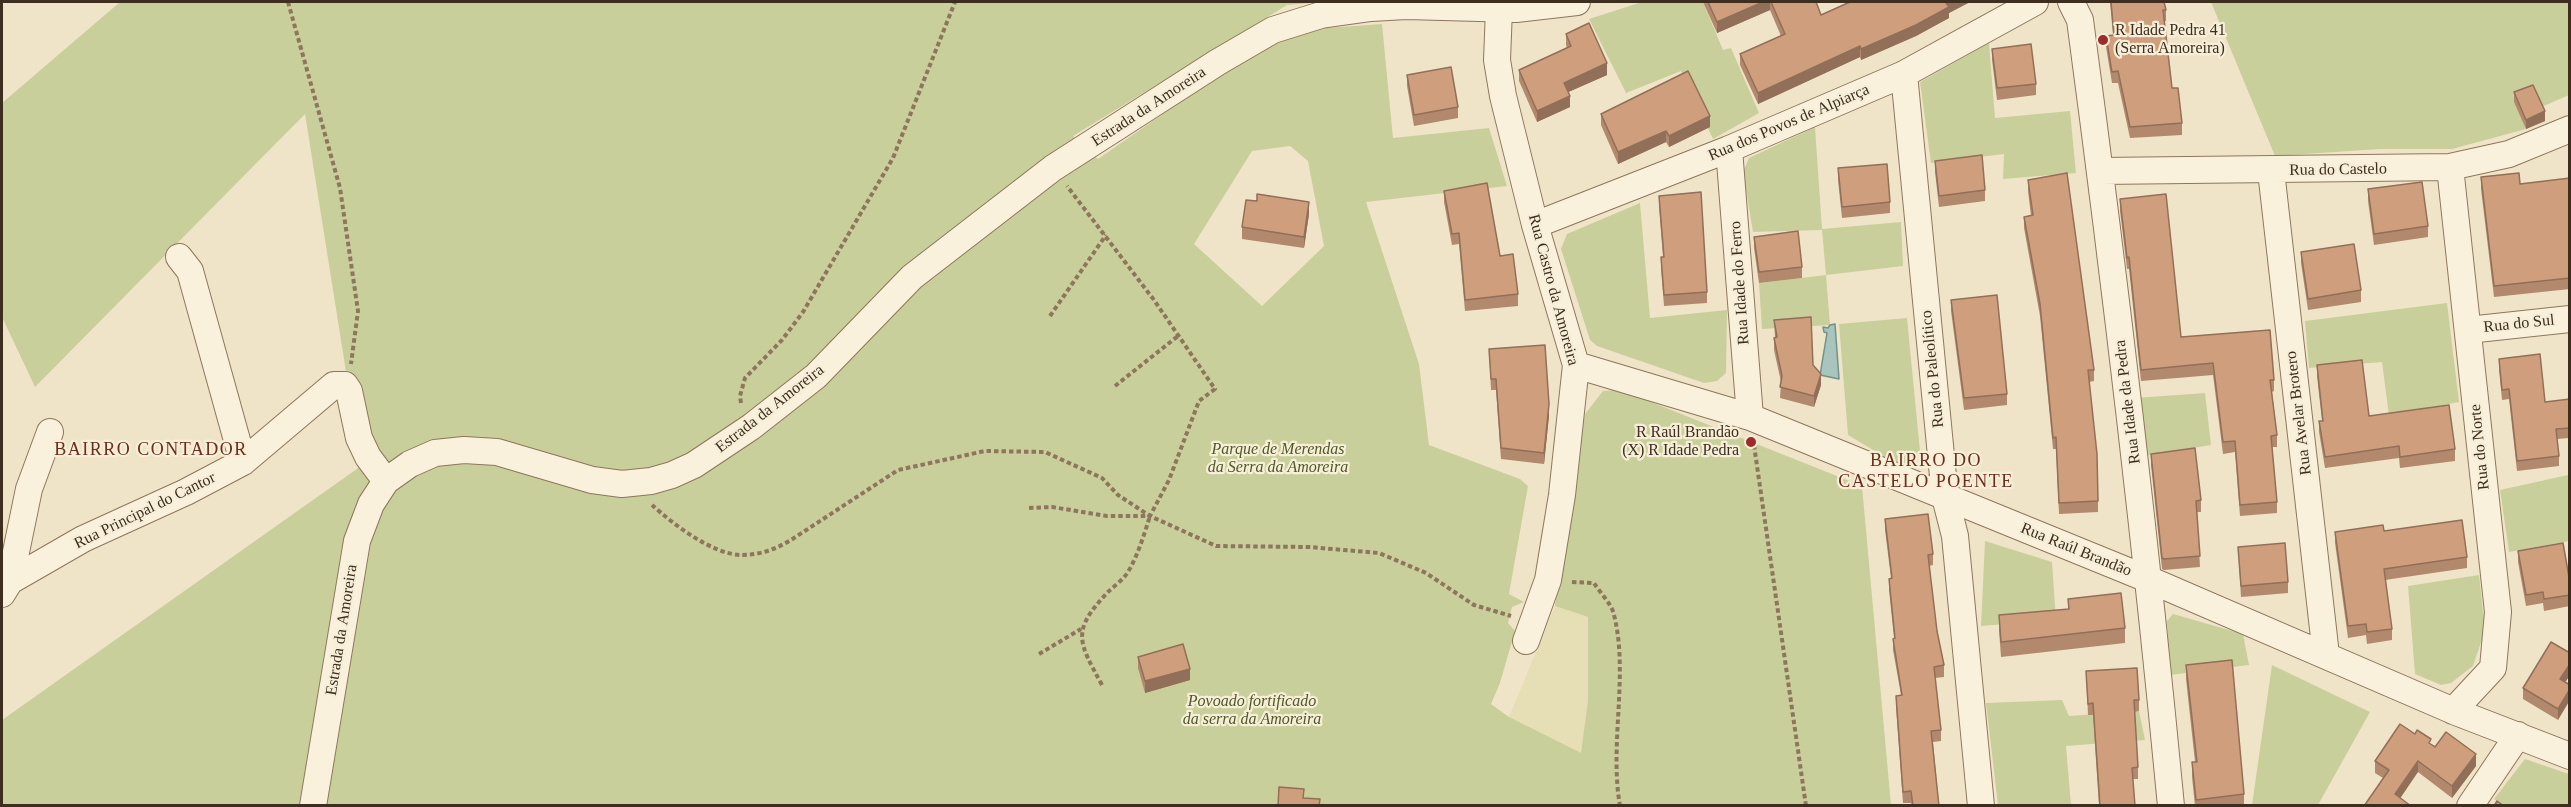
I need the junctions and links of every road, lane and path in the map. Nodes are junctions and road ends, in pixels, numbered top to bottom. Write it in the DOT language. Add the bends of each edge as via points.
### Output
graph roads {
  1 [pos="288,2"];
  2 [pos="955,2"];
  3 [pos="1577,2"];
  4 [pos="2035,2"];
  5 [pos="2071,2"];
  6 [pos="1499,9"];
  7 [pos="1904,74"];
  8 [pos="2570,129"];
  9 [pos="1729,149"];
  10 [pos="2450,167"];
  11 [pos="1053,168"];
  12 [pos="2100,171"];
  13 [pos="2271,171"];
  14 [pos="1534,225"];
  15 [pos="1106,235"];
  16 [pos="179,256"];
  17 [pos="1050,316"];
  18 [pos="2570,319"];
  19 [pos="2468,330"];
  20 [pos="1178,336"];
  21 [pos="1576,365"];
  22 [pos="345,385"];
  23 [pos="1115,386"];
  24 [pos="1750,417"];
  25 [pos="751,427"];
  26 [pos="50,432"];
  27 [pos="243,462"];
  28 [pos="386,481"];
  29 [pos="630,484"];
  30 [pos="1945,496"];
  31 [pos="1029,508"];
  32 [pos="1150,516"];
  33 [pos="1548,580"];
  34 [pos="2150,580"];
  35 [pos="6,587"];
  36 [pos="1510,615"];
  37 [pos="1082,629"];
  38 [pos="1526,641"];
  39 [pos="1039,654"];
  40 [pos="2326,655"];
  41 [pos="1102,685"];
  42 [pos="2453,711"];
  43 [pos="2518,735"];
  44 [pos="2570,756"];
  45 [pos="313,806"];
  46 [pos="1620,806"];
  47 [pos="1806,806"];
  48 [pos="1981,806"];
  49 [pos="2171,806"];
  50 [pos="2470,806"];
  1 -- 22 [label="path" via="340,188 358,311 354,355"];
  2 -- 25 [label="path" via="893,158 803,312 745,378 740,396"];
  3 -- 6 [label="street, Estrada da Amoreira"];
  4 -- 7 [label="street, Rua dos Povos de Alpiarça"];
  5 -- 12 [label="street, Rua Idade da Pedra" via="2080,20"];
  6 -- 11 [label="street, Estrada da Amoreira" via="1371,8 1289,24 1218,62"];
  6 -- 14 [label="street, Rua Castro da Amoreira" via="1499,75"];
  7 -- 9 [label="street, Rua dos Povos de Alpiarça"];
  7 -- 30 [label="street, Rua do Paleolítico"];
  8 -- 10 [label="street, Rua do Castelo" via="2509,154"];
  9 -- 14 [label="street, Rua dos Povos de Alpiarça"];
  9 -- 24 [label="street, Rua Idade do Ferro"];
  10 -- 13 [label="street, Rua do Castelo"];
  10 -- 19 [label="street, Rua do Norte"];
  11 -- 15 [label="path"];
  11 -- 25 [label="street, Estrada da Amoreira" via="912,277 816,376"];
  12 -- 13 [label="street, Rua do Castelo"];
  12 -- 34 [label="street, Rua Idade da Pedra"];
  13 -- 40 [label="street, Rua Avelar Brotero"];
  14 -- 21 [label="street, Rua Castro da Amoreira"];
  15 -- 17 [label="path"];
  15 -- 20 [label="path"];
  16 -- 27 [label="street" via="190,271"];
  18 -- 19 [label="street, Rua do Sul"];
  19 -- 42 [label="street, Rua do Norte" via="2498,612 2493,668"];
  20 -- 23 [label="path"];
  20 -- 32 [label="path" via="1215,389 1199,401 1169,480"];
  21 -- 24 [label="street, Rua Raúl Brandão"];
  21 -- 33 [label="street, Rua Castro da Amoreira"];
  22 -- 27 [label="street, Rua Principal do Cantor" via="329,388"];
  22 -- 28 [label="street" via="364,448"];
  24 -- 30 [label="street, Rua Raúl Brandão"];
  24 -- 47 [label="path"];
  25 -- 29 [label="street, Estrada da Amoreira" via="682,471"];
  26 -- 35 [label="street" via="29,489"];
  27 -- 35 [label="street, Rua Principal do Cantor" via="83,539"];
  28 -- 29 [label="street, Estrada da Amoreira" via="435,453 464,450 497,452 592,480"];
  28 -- 45 [label="street, Estrada da Amoreira" via="366,517 355,552"];
  29 -- 32 [label="path" via="662,514 702,541 741,555 774,550 898,470 985,451 1045,452 1101,478 1118,495"];
  30 -- 34 [label="street, Rua Raúl Brandão"];
  30 -- 48 [label="street, Rua do Paleolítico" via="1955,536"];
  31 -- 32 [label="path"];
  32 -- 36 [label="path" via="1216,546 1379,553 1426,573 1474,605"];
  32 -- 37 [label="path" via="1127,573 1090,611"];
  33 -- 38 [label="street, Rua Castro da Amoreira"];
  33 -- 46 [label="path" via="1594,584 1614,612"];
  34 -- 40 [label="street, Rua Raúl Brandão"];
  34 -- 49 [label="street, Rua Idade da Pedra"];
  37 -- 39 [label="path"];
  37 -- 41 [label="path" via="1087,657"];
  40 -- 42 [label="street, Rua Raúl Brandão"];
  42 -- 43 [label="street, Rua Raúl Brandão"];
  43 -- 44 [label="street, Rua Raúl Brandão"];
  43 -- 50 [label="street"];
}
